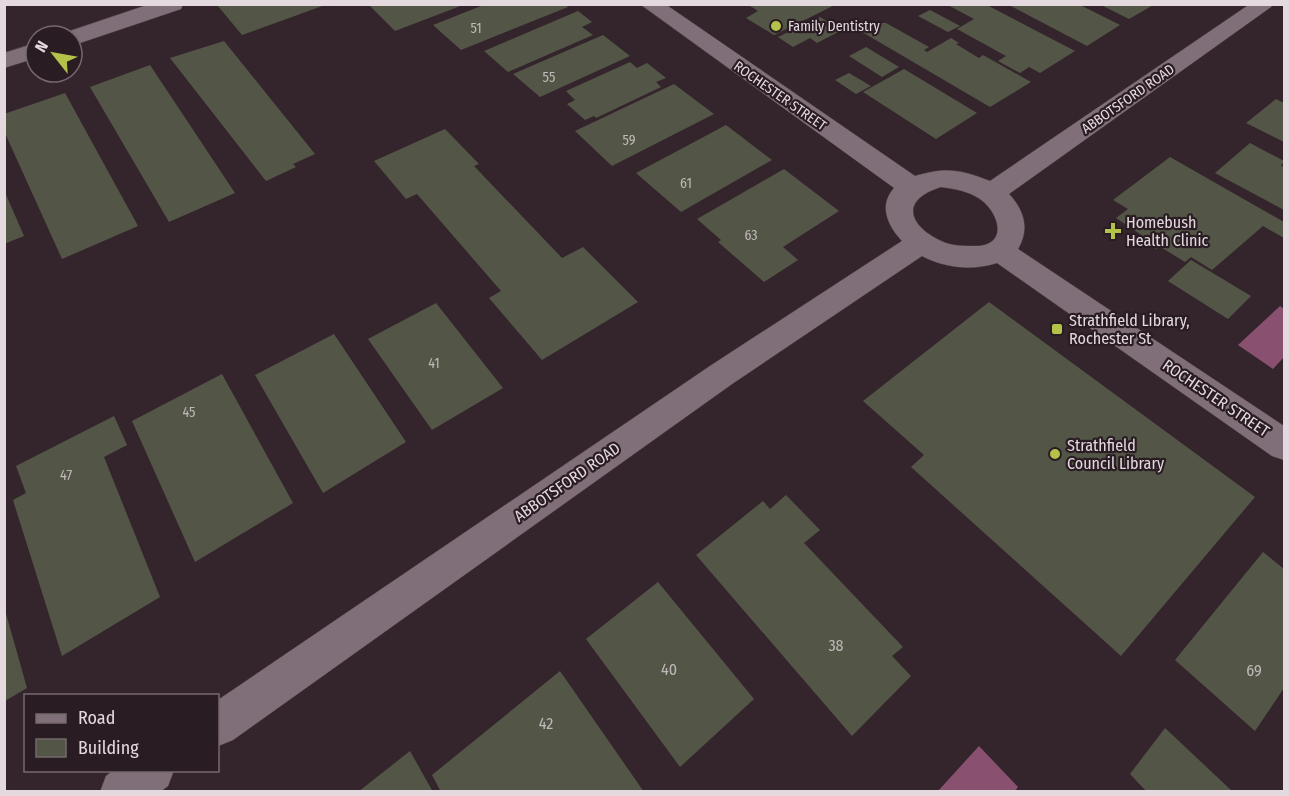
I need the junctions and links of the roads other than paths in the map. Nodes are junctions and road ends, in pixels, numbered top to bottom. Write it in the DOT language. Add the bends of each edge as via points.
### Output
graph roads {
  1 [pos="173,4"];
  2 [pos="650,4"];
  3 [pos="1265,4"];
  4 [pos="84,34"];
  5 [pos="24,54"];
  6 [pos="4,61"];
  7 [pos="911,187"];
  8 [pos="992,193"];
  9 [pos="920,243"];
  10 [pos="999,250"];
  11 [pos="1284,445"];
  12 [pos="219,724"];
  13 [pos="151,772"];
  14 [pos="122,792"];
  1 -- 4 [label="street"];
  2 -- 7 [label="street, ROCHESTER STREET"];
  3 -- 8 [label="street, ABBOTSFORD ROAD"];
  5 -- 6 [label="street"];
  7 -- 8 [label="street" via="924,181 949,179"];
  7 -- 9 [label="street" via="902,196 900,219"];
  8 -- 10 [label="street" via="1004,204 1012,223 1009,241"];
  9 -- 10 [label="street" via="935,251 969,258"];
  9 -- 12 [label="street, ABBOTSFORD ROAD" via="721,375"];
  10 -- 11 [label="street, ROCHESTER STREET"];
  13 -- 14 [label="street"];
}
